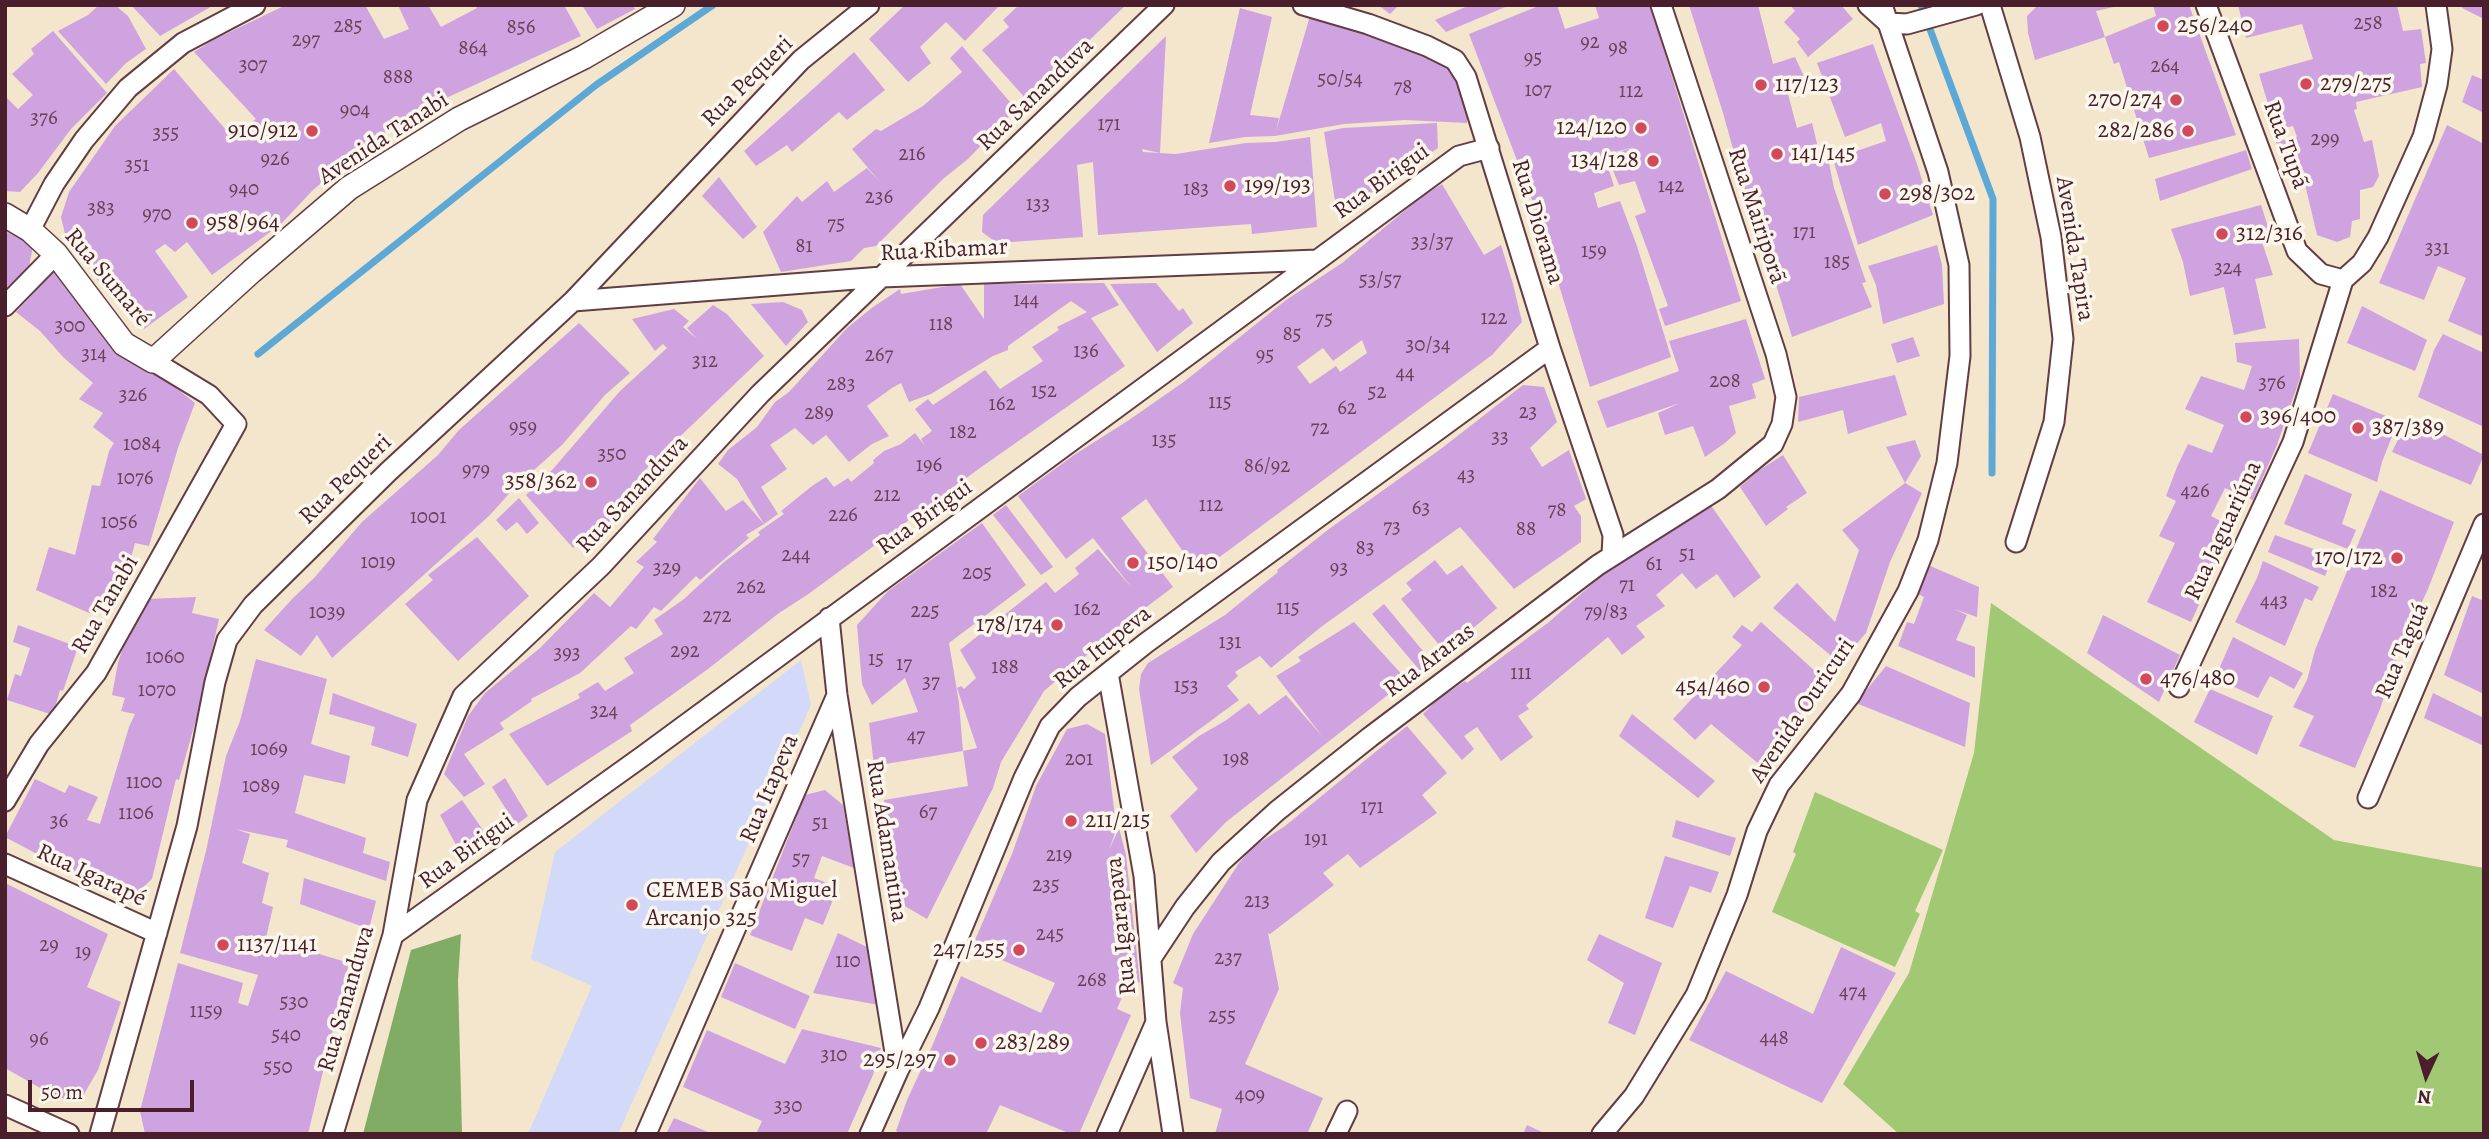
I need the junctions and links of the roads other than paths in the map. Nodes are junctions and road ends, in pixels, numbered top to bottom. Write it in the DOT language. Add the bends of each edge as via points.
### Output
graph roads {
  1 [pos="256,5"];
  2 [pos="673,5"];
  3 [pos="869,5"];
  4 [pos="1164,5"];
  5 [pos="1303,5"];
  6 [pos="1661,5"];
  7 [pos="1868,5"];
  8 [pos="1990,5"];
  9 [pos="2206,5"];
  10 [pos="2436,5"];
  11 [pos="1967,8"];
  12 [pos="1893,17"];
  13 [pos="1489,148"];
  14 [pos="5,215"];
  15 [pos="30,230"];
  16 [pos="55,254"];
  17 [pos="1317,260"];
  18 [pos="882,277"];
  19 [pos="2343,280"];
  20 [pos="573,301"];
  21 [pos="5,306"];
  22 [pos="1550,348"];
  23 [pos="153,361"];
  24 [pos="236,424"];
  25 [pos="1773,444"];
  26 [pos="2484,524"];
  27 [pos="2016,542"];
  28 [pos="1612,555"];
  29 [pos="829,618"];
  30 [pos="1108,673"];
  31 [pos="2179,687"];
  32 [pos="837,695"];
  33 [pos="2368,798"];
  34 [pos="5,801"];
  35 [pos="5,864"];
  36 [pos="157,933"];
  37 [pos="393,935"];
  38 [pos="1152,957"];
  39 [pos="1156,1022"];
  40 [pos="898,1071"];
  41 [pos="5,1105"];
  42 [pos="1347,1111"];
  43 [pos="69,1134"];
  44 [pos="100,1134"];
  45 [pos="333,1134"];
  46 [pos="646,1134"];
  47 [pos="870,1134"];
  48 [pos="1107,1134"];
  49 [pos="1173,1134"];
  50 [pos="1336,1134"];
  51 [pos="1602,1134"];
  1 -- 15 [label="street" via="183,43 128,88 76,151"];
  2 -- 23 [label="street, Avenida Tanabi" via="584,57 459,119 349,188"];
  3 -- 20 [label="street, Rua Pequeri" via="801,61"];
  4 -- 18 [label="street, Rua Sananduva"];
  5 -- 13 [label="street, Rua Diorama" via="1368,24 1455,60 1466,77"];
  6 -- 25 [label="street, Rua Mairiporã" via="1776,354 1786,397"];
  7 -- 12 [label="street"];
  8 -- 27 [label="street, Avenida Tapira" via="2030,136 2051,237 2063,339 2054,422"];
  9 -- 19 [label="street, Rua Tupã" via="2297,251 2321,274"];
  10 -- 19 [label="street, Rua Jaguariúna" via="2442,49 2423,137 2378,237 2362,263"];
  11 -- 12 [label="street"];
  12 -- 51 [label="street, Avenida Ouricuri" via="1938,172 1959,265 1960,356 1947,463 1928,540 1908,591 1851,694 1779,785 1757,831 1738,895 1696,995 1634,1096"];
  13 -- 17 [label="street, Rua Birigui" via="1459,156"];
  13 -- 22 [label="street, Rua Diorama"];
  14 -- 15 [label="street, Rua Sumaré"];
  15 -- 16 [label="street, Rua Sumaré"];
  16 -- 21 [label="street"];
  16 -- 23 [label="street, Rua Sumaré" via="124,344"];
  17 -- 18 [label="street, Rua Ribamar"];
  17 -- 29 [label="street, Rua Birigui"];
  18 -- 20 [label="street, Rua Ribamar"];
  18 -- 37 [label="street, Rua Sananduva" via="760,394 601,566 463,696 417,800"];
  19 -- 31 [label="street, Rua Jaguariúna" via="2293,442"];
  20 -- 36 [label="street, Rua Pequeri" via="387,472 253,605 227,640 187,826"];
  22 -- 28 [label="street, Rua Diorama" via="1613,535"];
  22 -- 30 [label="street, Rua Itupeva"];
  23 -- 24 [label="street, Rua Sumaré" via="209,395"];
  24 -- 34 [label="street, Rua Tanabi" via="96,673 39,744"];
  25 -- 28 [label="street, Rua Araras" via="1718,489"];
  26 -- 33 [label="street, Rua Taguá"];
  28 -- 38 [label="street, Rua Araras" via="1278,811 1221,862"];
  29 -- 32 [label="street, Rua Adamantina"];
  29 -- 37 [label="street, Rua Birigui"];
  30 -- 38 [label="street, Rua Igarapava" via="1144,876"];
  30 -- 40 [label="street, Rua Itupeva" via="1050,726"];
  32 -- 40 [label="street, Rua Adamantina"];
  32 -- 46 [label="street, Rua Itapeva"];
  35 -- 36 [label="street, Rua Igarapé"];
  36 -- 44 [label="street, Rua Pequeri"];
  37 -- 45 [label="street, Rua Sananduva"];
  38 -- 39 [label="street, Rua Igarapava"];
  39 -- 48 [label="street"];
  39 -- 49 [label="street, Rua Igarapava"];
  40 -- 47 [label="street, Rua Itupeva"];
  41 -- 43 [label="street"];
  42 -- 50 [label="street"];
}
